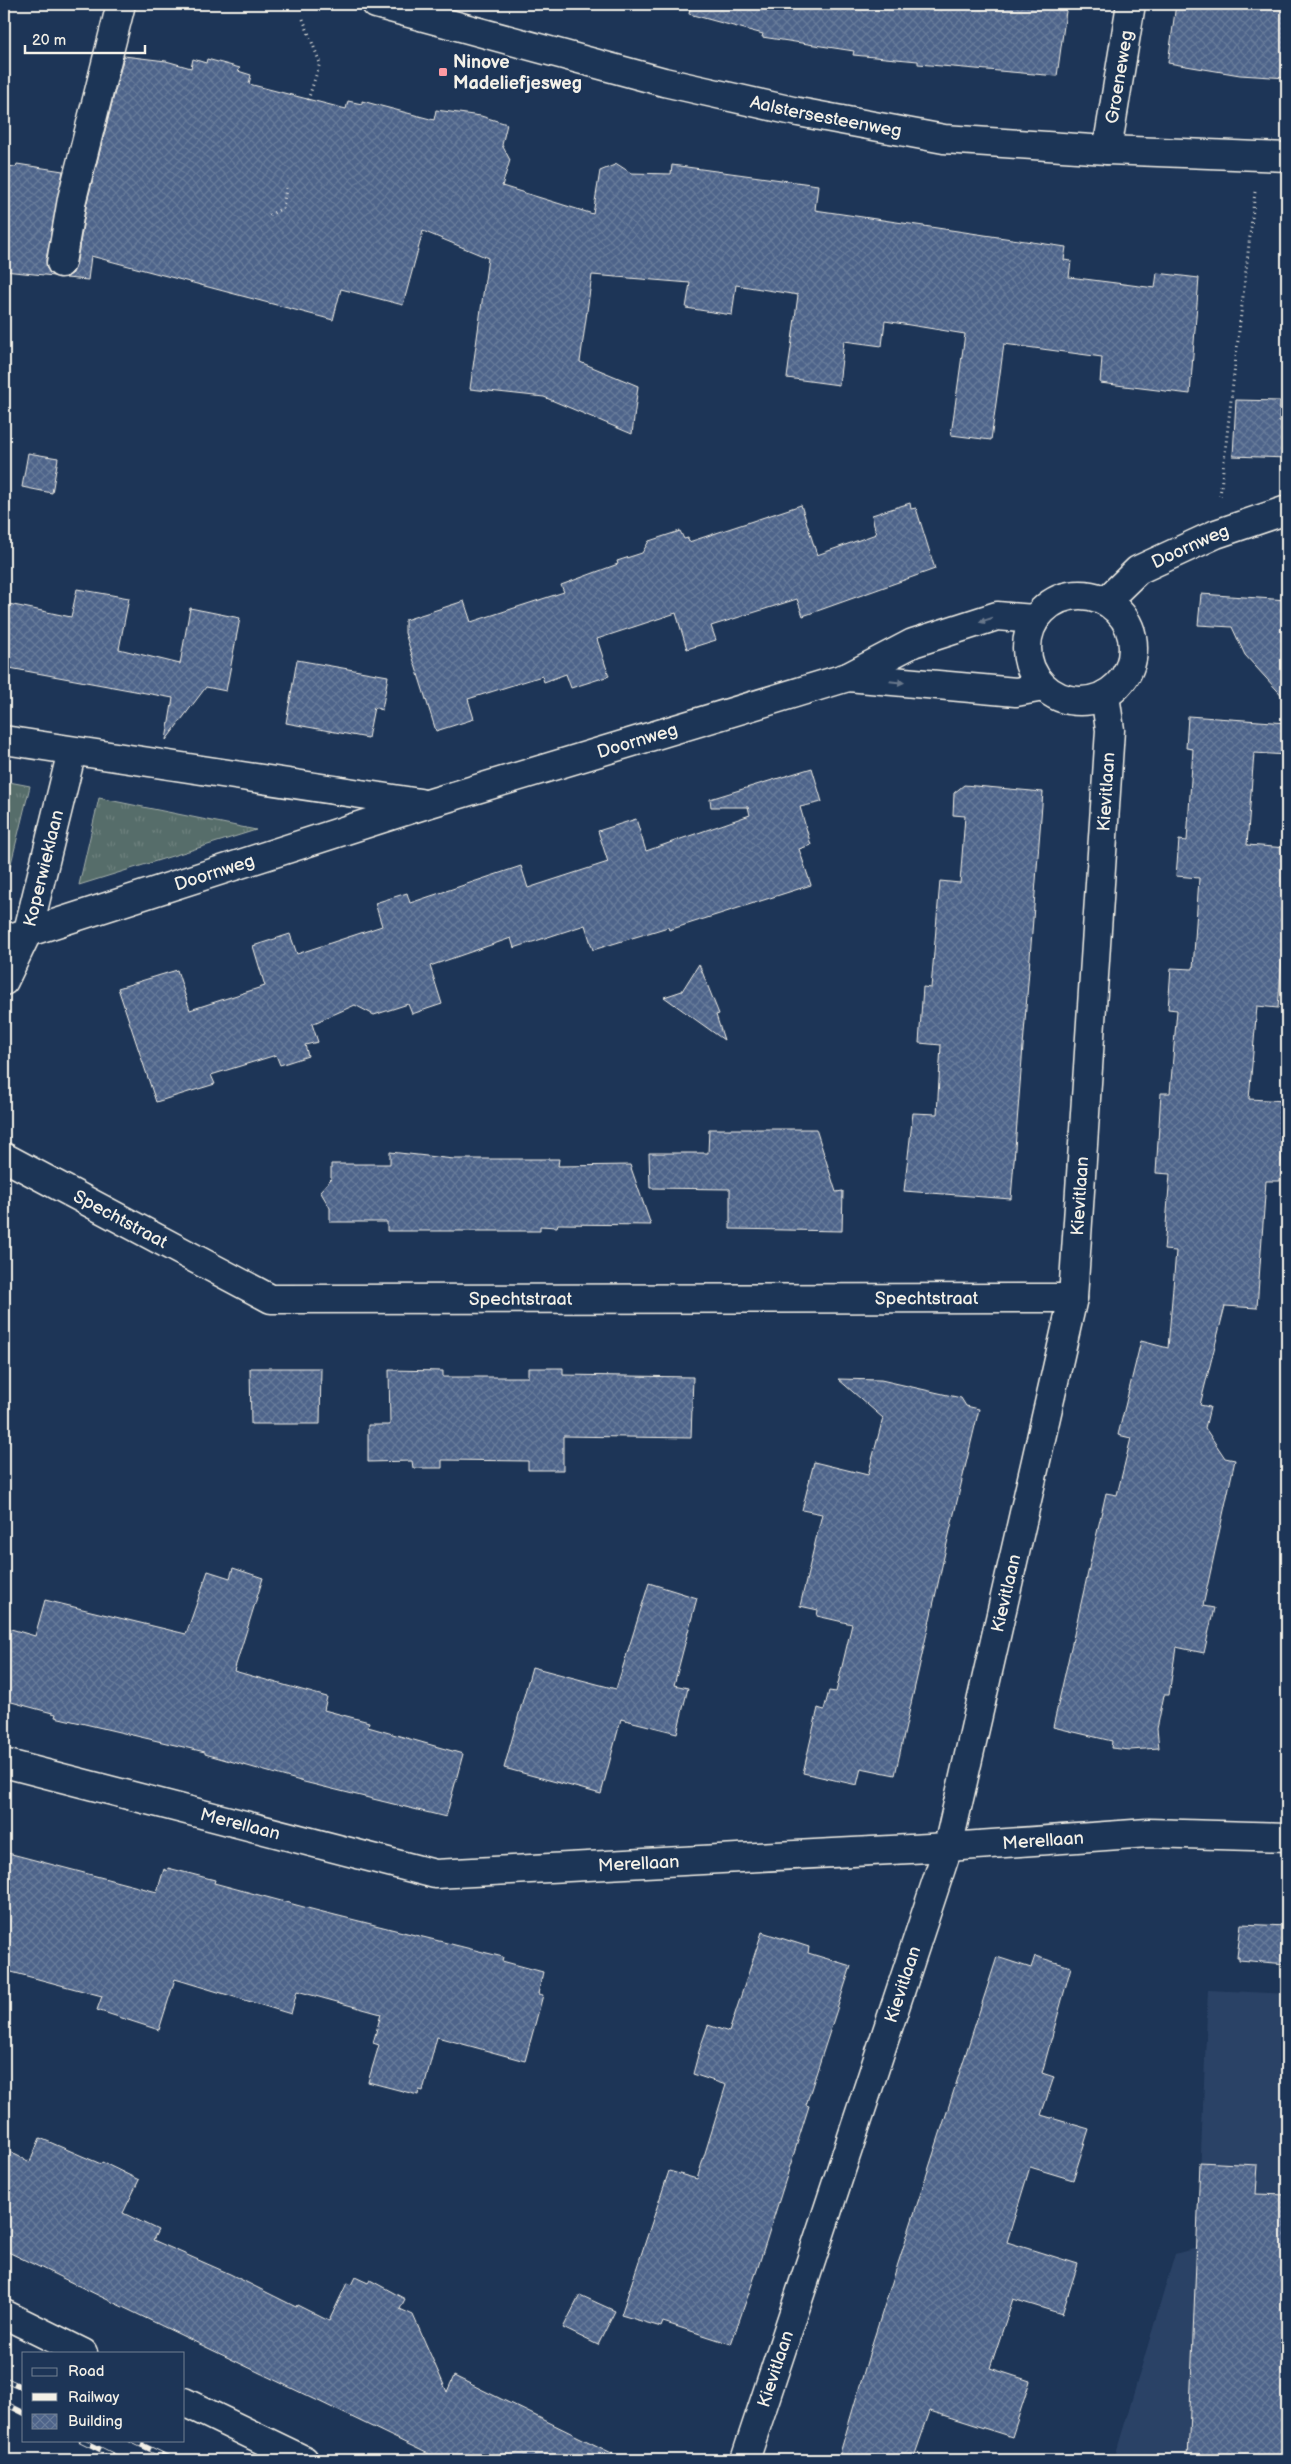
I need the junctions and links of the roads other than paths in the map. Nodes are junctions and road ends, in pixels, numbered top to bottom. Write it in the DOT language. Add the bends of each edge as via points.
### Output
graph roads {
  1 [pos="121,4"];
  2 [pos="376,4"];
  3 [pos="1131,4"];
  4 [pos="1107,150"];
  5 [pos="1287,157"];
  6 [pos="61,263"];
  7 [pos="1287,510"];
  8 [pos="1106,601"];
  9 [pos="1034,619"];
  10 [pos="848,677"];
  11 [pos="1043,687"];
  12 [pos="1105,695"];
  13 [pos="4,740"];
  14 [pos="72,751"];
  15 [pos="426,804"];
  16 [pos="16,935"];
  17 [pos="4,981"];
  18 [pos="4,1158"];
  19 [pos="1073,1298"];
  20 [pos="4,1763"];
  21 [pos="1287,1837"];
  22 [pos="948,1847"];
  23 [pos="4,2314"];
  24 [pos="81,2352"];
  25 [pos="185,2402"];
  26 [pos="304,2460"];
  27 [pos="745,2460"];
  1 -- 6 [label="street" via="72,199"];
  2 -- 4 [label="street, Aalstersesteenweg" via="664,82 793,112 944,139"];
  3 -- 4 [label="street, Groeneweg"];
  4 -- 5 [label="street, Aalstersesteenweg"];
  7 -- 8 [label="street, Doornweg" via="1216,534 1138,570"];
  8 -- 9 [label="street" via="1077,595 1052,602"];
  8 -- 12 [label="street" via="1119,612 1130,630 1133,654 1124,678"];
  9 -- 10 [label="street, Doornweg, one-way" via="997,616 913,643"];
  9 -- 11 [label="street" via="1026,644 1031,671"];
  10 -- 11 [label="street, Doornweg, one-way" via="1016,692"];
  10 -- 15 [label="street, Doornweg"];
  11 -- 12 [label="street" via="1066,699 1087,701"];
  12 -- 19 [label="street, Kievitlaan" via="1110,730"];
  13 -- 14 [label="street, Doornweg"];
  14 -- 15 [label="street, Doornweg"];
  14 -- 16 [label="street, Koperwieklaan"];
  15 -- 16 [label="street, Doornweg"];
  16 -- 17 [label="street, Koperwieklaan"];
  18 -- 19 [label="street, Spechtstraat" via="271,1299"];
  19 -- 22 [label="street, Kievitlaan"];
  20 -- 22 [label="street, Merellaan" via="435,1874"];
  21 -- 22 [label="street, Merellaan" via="1148,1833"];
  22 -- 27 [label="street, Kievitlaan"];
  23 -- 24 [label="street"];
  25 -- 26 [label="street"];
}
